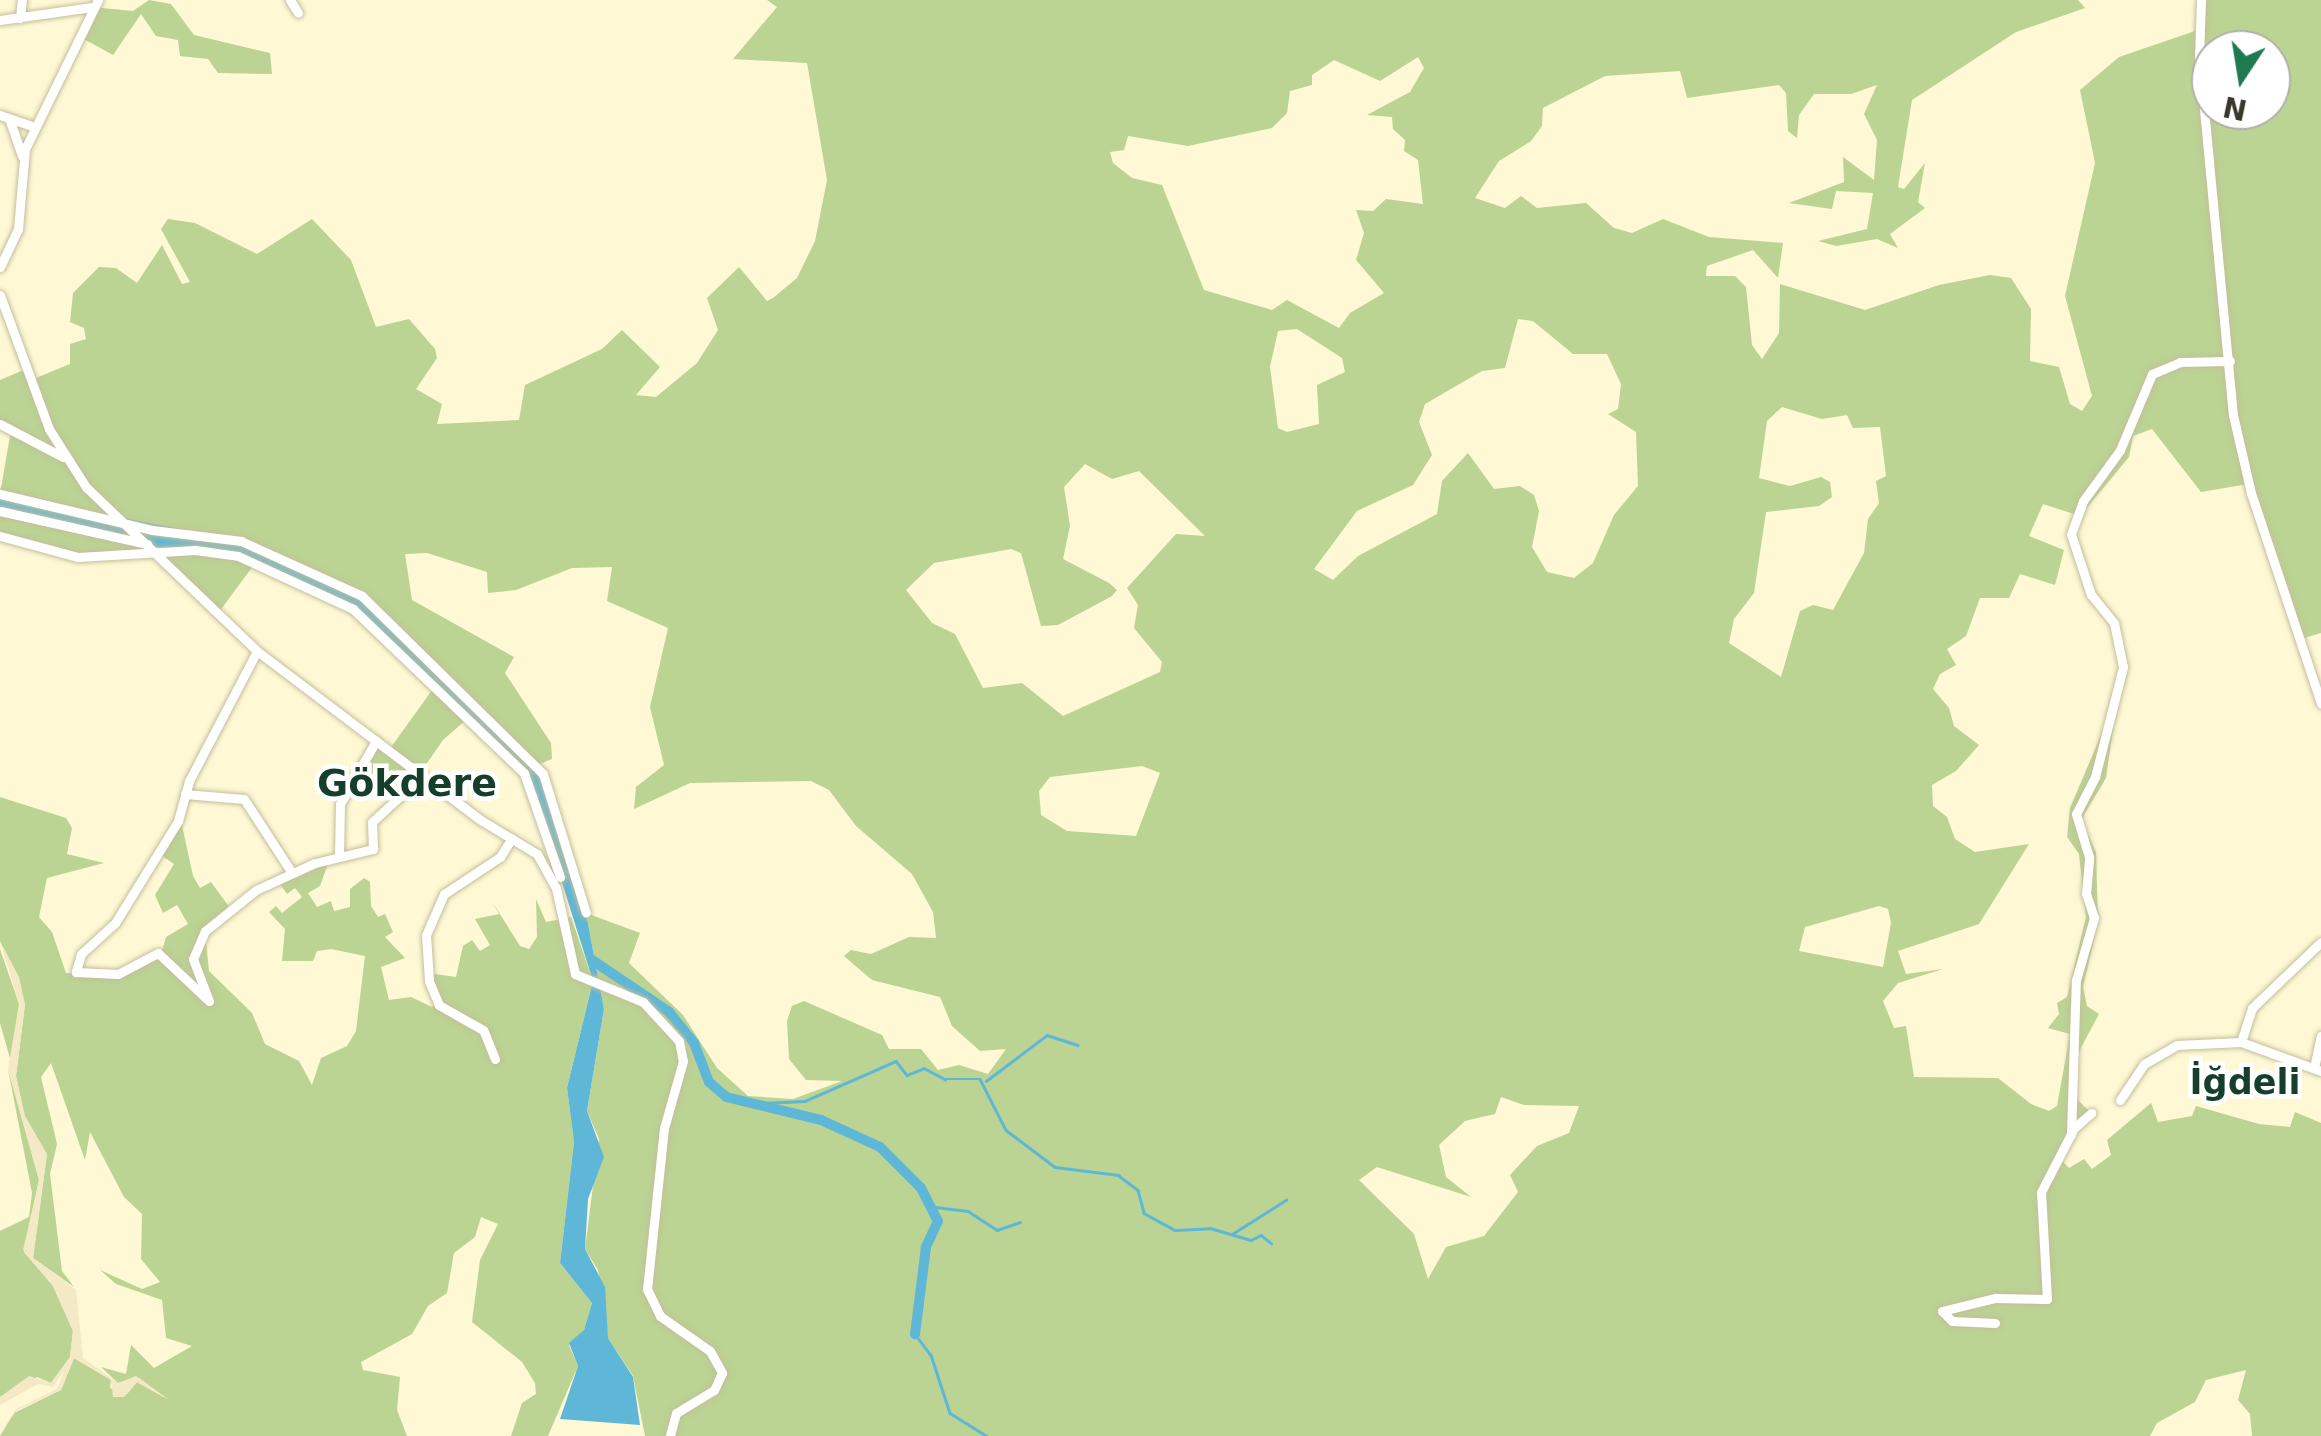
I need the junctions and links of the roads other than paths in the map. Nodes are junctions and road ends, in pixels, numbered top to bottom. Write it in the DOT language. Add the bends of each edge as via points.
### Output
graph roads {
  1 [pos="22,0"];
  2 [pos="62,0"];
  3 [pos="290,0"];
  4 [pos="2200,0"];
  5 [pos="95,4"];
  6 [pos="66,11"];
  7 [pos="298,13"];
  8 [pos="20,18"];
  9 [pos="0,20"];
  10 [pos="5,118"];
  11 [pos="34,127"];
  12 [pos="23,162"];
  13 [pos="0,267"];
  14 [pos="0,295"];
  15 [pos="2230,361"];
  16 [pos="0,424"];
  17 [pos="66,459"];
  18 [pos="0,494"];
  19 [pos="0,510"];
  20 [pos="135,528"];
  21 [pos="0,536"];
  22 [pos="146,543"];
  23 [pos="158,554"];
  24 [pos="312,579"];
  25 [pos="257,651"];
  26 [pos="2321,704"];
  27 [pos="376,741"];
  28 [pos="423,775"];
  29 [pos="185,794"];
  30 [pos="512,838"];
  31 [pos="339,856"];
  32 [pos="292,873"];
  33 [pos="564,876"];
  34 [pos="586,912"];
  35 [pos="2321,942"];
  36 [pos="2321,1036"];
  37 [pos="2241,1042"];
  38 [pos="495,1059"];
  39 [pos="2318,1069"];
  40 [pos="2120,1100"];
  41 [pos="2090,1113"];
  42 [pos="2070,1135"];
  43 [pos="1995,1323"];
  44 [pos="670,1436"];
  1 -- 8 [label="street"];
  2 -- 6 [label="street"];
  3 -- 7 [label="street"];
  4 -- 15 [label="street" via="2214,248"];
  5 -- 6 [label="street"];
  5 -- 11 [label="street"];
  6 -- 8 [label="street"];
  8 -- 9 [label="street"];
  10 -- 11 [label="street"];
  10 -- 12 [label="street"];
  11 -- 12 [label="street"];
  12 -- 13 [label="street" via="18,229"];
  14 -- 17 [label="street" via="38,405"];
  15 -- 26 [label="street" via="2248,483"];
  15 -- 42 [label="street" via="2180,362 2152,374 2120,450 2070,534 2093,600 2114,624 2123,667 2095,778 2076,814 2089,857 2086,894 2094,918 2076,980"];
  16 -- 17 [label="street"];
  17 -- 20 [label="street"];
  18 -- 20 [label="street"];
  19 -- 22 [label="street"];
  20 -- 22 [label="street"];
  20 -- 24 [label="street" via="242,541"];
  21 -- 23 [label="street" via="78,557"];
  22 -- 23 [label="street"];
  23 -- 24 [label="street" via="238,556"];
  23 -- 25 [label="street"];
  24 -- 33 [label="street" via="364,617 524,773"];
  24 -- 33 [label="street" via="374,605 530,757 553,795"];
  25 -- 27 [label="street"];
  25 -- 29 [label="street"];
  27 -- 28 [label="street"];
  27 -- 31 [label="street" via="340,804"];
  28 -- 30 [label="street"];
  28 -- 31 [label="street" via="372,822 373,849"];
  29 -- 32 [label="street" via="244,799"];
  29 -- 32 [label="street" via="178,820 122,912 81,954 76,972 118,974 158,954 209,1001 194,966 200,936 244,896"];
  30 -- 33 [label="street"];
  30 -- 38 [label="street" via="500,857 444,894 426,934 429,981 439,1005 483,1030"];
  31 -- 32 [label="street"];
  33 -- 34 [label="street"];
  33 -- 44 [label="street" via="559,900 575,974 643,1002 682,1048 662,1138 648,1289 660,1316 710,1351 722,1373 714,1390 676,1413"];
  35 -- 37 [label="street" via="2252,1008"];
  36 -- 39 [label="street"];
  37 -- 39 [label="street"];
  37 -- 40 [label="street" via="2162,1050 2134,1074"];
  41 -- 42 [label="street"];
  42 -- 43 [label="street" via="2039,1201 2047,1299 1996,1298 1942,1311 1952,1321"];
}
